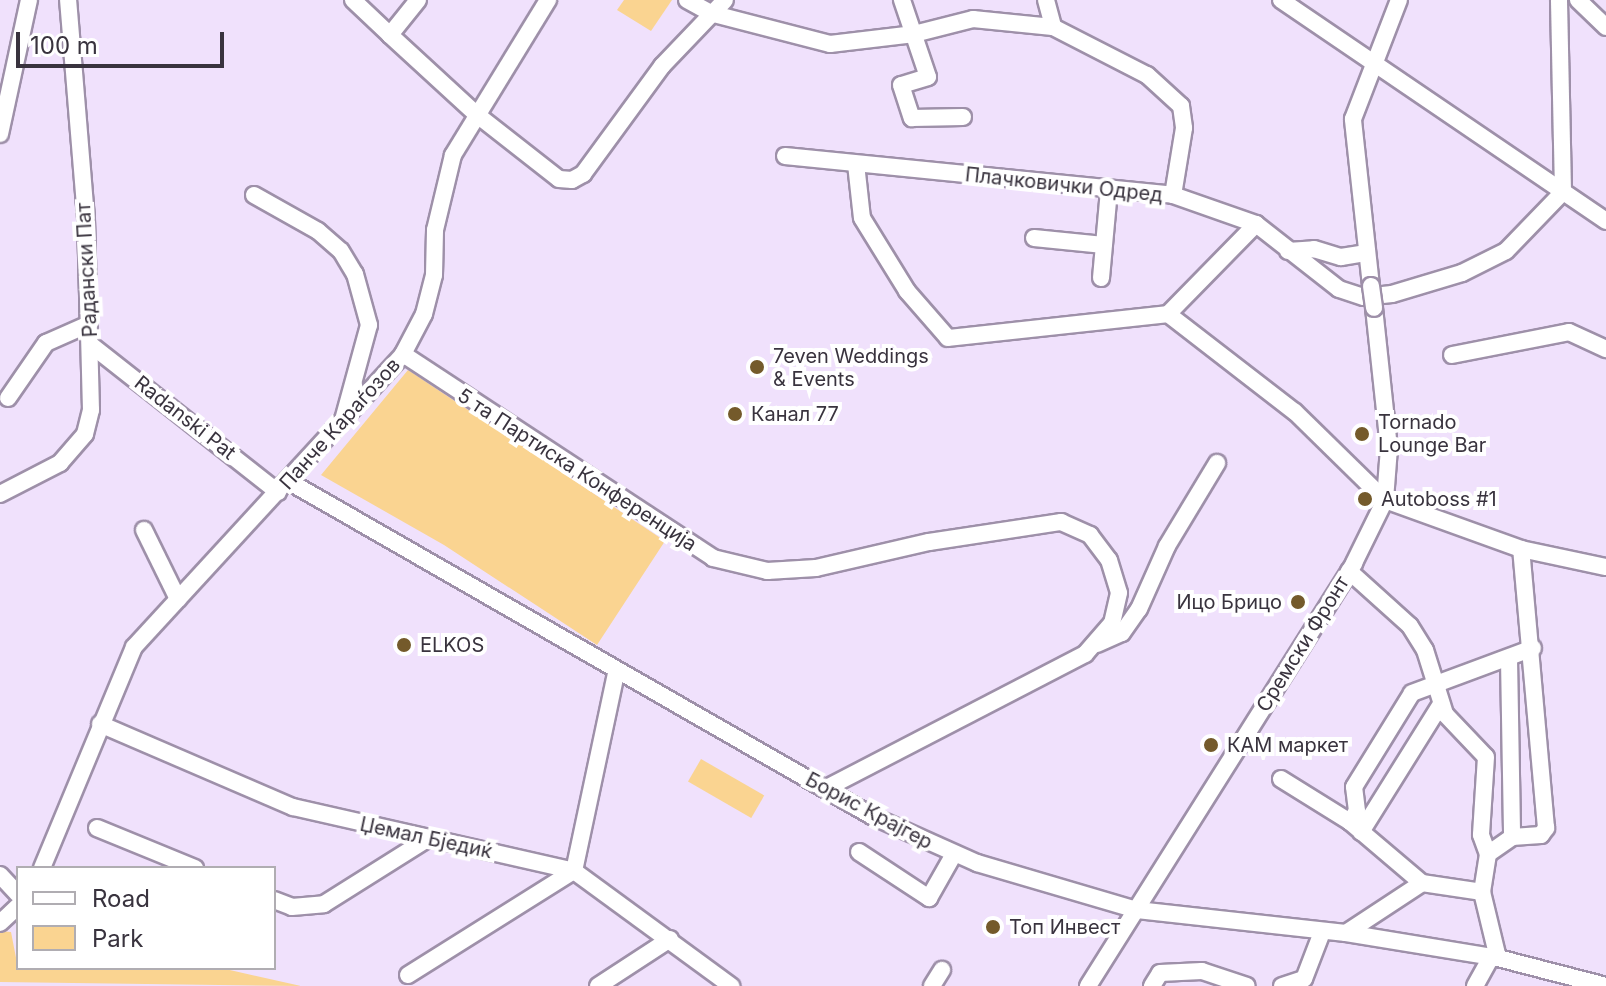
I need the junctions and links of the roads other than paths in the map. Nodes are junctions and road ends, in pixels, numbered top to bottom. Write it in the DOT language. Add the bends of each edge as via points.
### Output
graph roads {
  1 [pos="29,0"];
  2 [pos="68,0"];
  3 [pos="353,0"];
  4 [pos="418,0"];
  5 [pos="548,0"];
  6 [pos="687,0"];
  7 [pos="725,0"];
  8 [pos="902,0"];
  9 [pos="1046,0"];
  10 [pos="1399,0"];
  11 [pos="1559,0"];
  12 [pos="1578,0"];
  13 [pos="1286,2"];
  14 [pos="710,13"];
  15 [pos="1053,27"];
  16 [pos="1606,27"];
  17 [pos="914,34"];
  18 [pos="390,35"];
  19 [pos="0,36"];
  20 [pos="17,43"];
  21 [pos="1373,61"];
  22 [pos="476,114"];
  23 [pos="963,117"];
  24 [pos="0,134"];
  25 [pos="785,156"];
  26 [pos="856,164"];
  27 [pos="1109,190"];
  28 [pos="1563,192"];
  29 [pos="254,195"];
  30 [pos="1173,195"];
  31 [pos="1606,221"];
  32 [pos="1256,224"];
  33 [pos="1034,238"];
  34 [pos="1104,245"];
  35 [pos="1288,251"];
  36 [pos="1367,253"];
  37 [pos="1101,278"];
  38 [pos="1168,314"];
  39 [pos="89,324"];
  40 [pos="91,345"];
  41 [pos="1606,349"];
  42 [pos="403,354"];
  43 [pos="1452,355"];
  44 [pos="8,398"];
  45 [pos="342,424"];
  46 [pos="1217,463"];
  47 [pos="283,487"];
  48 [pos="0,494"];
  49 [pos="1385,500"];
  50 [pos="144,530"];
  51 [pos="1521,549"];
  52 [pos="1606,567"];
  53 [pos="1349,571"];
  54 [pos="178,599"];
  55 [pos="1093,645"];
  56 [pos="1533,648"];
  57 [pos="1509,659"];
  58 [pos="616,673"];
  59 [pos="1438,684"];
  60 [pos="1441,704"];
  61 [pos="100,724"];
  62 [pos="1281,779"];
  63 [pos="826,788"];
  64 [pos="1356,827"];
  65 [pos="97,828"];
  66 [pos="1512,837"];
  67 [pos="429,838"];
  68 [pos="859,852"];
  69 [pos="954,854"];
  70 [pos="1488,854"];
  71 [pos="43,866"];
  72 [pos="190,866"];
  73 [pos="574,871"];
  74 [pos="0,875"];
  75 [pos="1422,883"];
  76 [pos="1483,885"];
  77 [pos="16,892"];
  78 [pos="276,901"];
  79 [pos="1137,910"];
  80 [pos="1322,932"];
  81 [pos="1346,933"];
  82 [pos="670,939"];
  83 [pos="1494,957"];
  84 [pos="942,970"];
  85 [pos="408,975"];
  86 [pos="1598,985"];
  87 [pos="598,986"];
  88 [pos="731,986"];
  89 [pos="932,986"];
  90 [pos="1088,986"];
  91 [pos="1152,986"];
  92 [pos="1247,986"];
  93 [pos="1282,986"];
  94 [pos="1475,986"];
  1 -- 20 [label="street"];
  2 -- 39 [label="street, Радански Пат"];
  3 -- 18 [label="street"];
  4 -- 18 [label="street"];
  5 -- 22 [label="street, Панче Караѓозов"];
  6 -- 14 [label="street"];
  7 -- 14 [label="street"];
  8 -- 17 [label="street"];
  9 -- 15 [label="street"];
  10 -- 21 [label="street"];
  11 -- 28 [label="street"];
  12 -- 16 [label="street"];
  13 -- 21 [label="street"];
  14 -- 17 [label="street" via="830,44"];
  14 -- 22 [label="street" via="662,66 583,174 572,180 559,179"];
  15 -- 17 [label="street" via="973,19"];
  15 -- 30 [label="street" via="1147,75 1181,106 1184,128"];
  17 -- 23 [label="street" via="928,77 901,85 912,118"];
  18 -- 22 [label="street"];
  19 -- 20 [label="street"];
  20 -- 24 [label="street" via="17,67"];
  21 -- 28 [label="street"];
  21 -- 36 [label="street" via="1353,119"];
  22 -- 42 [label="street, Панче Караѓозов" via="453,155 442,190 434,275 424,314"];
  25 -- 26 [label="street, Плачковички Одред"];
  26 -- 27 [label="street, Плачковички Одред"];
  26 -- 38 [label="street" via="862,218 907,291 948,338"];
  27 -- 30 [label="street, Плачковички Одред"];
  27 -- 34 [label="street"];
  28 -- 31 [label="street"];
  28 -- 35 [label="street, Плачковички Одред" via="1506,251 1410,290 1378,297 1352,294"];
  29 -- 45 [label="street" via="318,231 341,251 355,274 369,325"];
  30 -- 32 [label="street, Плачковички Одред"];
  32 -- 35 [label="street, Плачковички Одред"];
  32 -- 38 [label="street"];
  33 -- 34 [label="street"];
  34 -- 37 [label="street"];
  35 -- 36 [label="street" via="1301,248 1341,257"];
  36 -- 49 [label="street, Сремски Фронт, bridge" via="1389,448"];
  38 -- 49 [label="street" via="1295,412"];
  39 -- 40 [label="street, Радански Пат"];
  39 -- 44 [label="street" via="46,343"];
  40 -- 47 [label="street, Radanski Pat"];
  40 -- 48 [label="street, Радански Пат" via="91,410 85,434 60,463"];
  41 -- 43 [label="street" via="1569,332"];
  42 -- 45 [label="street, Панче Караѓозов"];
  42 -- 55 [label="street, 5 та Партиска Конференција" via="713,558 767,571 816,568 929,542 1061,522 1090,535 1109,560 1119,593 1112,623"];
  45 -- 47 [label="street, Панче Караѓозов"];
  46 -- 55 [label="street" via="1167,546 1139,609 1122,633"];
  47 -- 54 [label="street, Панче Караѓозов"];
  47 -- 58 [label="street, Борис Крајгер"];
  49 -- 51 [label="street"];
  49 -- 53 [label="street, Сремски Фронт"];
  50 -- 54 [label="street"];
  51 -- 52 [label="street"];
  51 -- 56 [label="street"];
  53 -- 59 [label="street" via="1410,626"];
  53 -- 79 [label="street, Сремски Фронт"];
  54 -- 61 [label="street, Панче Караѓозов" via="134,647"];
  55 -- 63 [label="street, 5 та Партиска Конференција" via="1085,654"];
  56 -- 57 [label="street"];
  56 -- 66 [label="street" via="1546,828 1541,835"];
  57 -- 59 [label="street"];
  57 -- 66 [label="street"];
  58 -- 63 [label="street, Борис Крајгер"];
  58 -- 73 [label="street"];
  59 -- 60 [label="street"];
  59 -- 64 [label="street" via="1412,693 1378,743 1354,787"];
  60 -- 64 [label="street"];
  60 -- 70 [label="street" via="1486,757 1481,835"];
  61 -- 67 [label="street, Џемал Бједиќ" via="293,807"];
  61 -- 71 [label="street, Панче Караѓозов"];
  62 -- 64 [label="street"];
  63 -- 69 [label="street, Борис Крајгер" via="917,840"];
  64 -- 75 [label="street"];
  65 -- 72 [label="street"];
  66 -- 70 [label="street"];
  67 -- 73 [label="street, Џемал Бједиќ"];
  67 -- 78 [label="street" via="324,904 292,907"];
  68 -- 69 [label="street" via="929,898"];
  69 -- 79 [label="street, Борис Крајгер"];
  70 -- 76 [label="street"];
  73 -- 82 [label="street, Џемал Бједиќ"];
  73 -- 85 [label="street"];
  74 -- 77 [label="street"];
  75 -- 76 [label="street" via="1465,889"];
  75 -- 81 [label="street"];
  76 -- 83 [label="street"];
  79 -- 80 [label="street, Борис Крајгер"];
  79 -- 90 [label="street, Сремски Фронт"];
  80 -- 81 [label="street, Борис Крајгер"];
  80 -- 93 [label="street" via="1304,979"];
  81 -- 83 [label="street, Борис Крајгер"];
  82 -- 87 [label="street"];
  82 -- 88 [label="street, Џемал Бједиќ"];
  83 -- 86 [label="street, Борис Крајгер"];
  83 -- 94 [label="street"];
  84 -- 89 [label="street"];
  91 -- 92 [label="street" via="1160,973 1202,971"];
}
